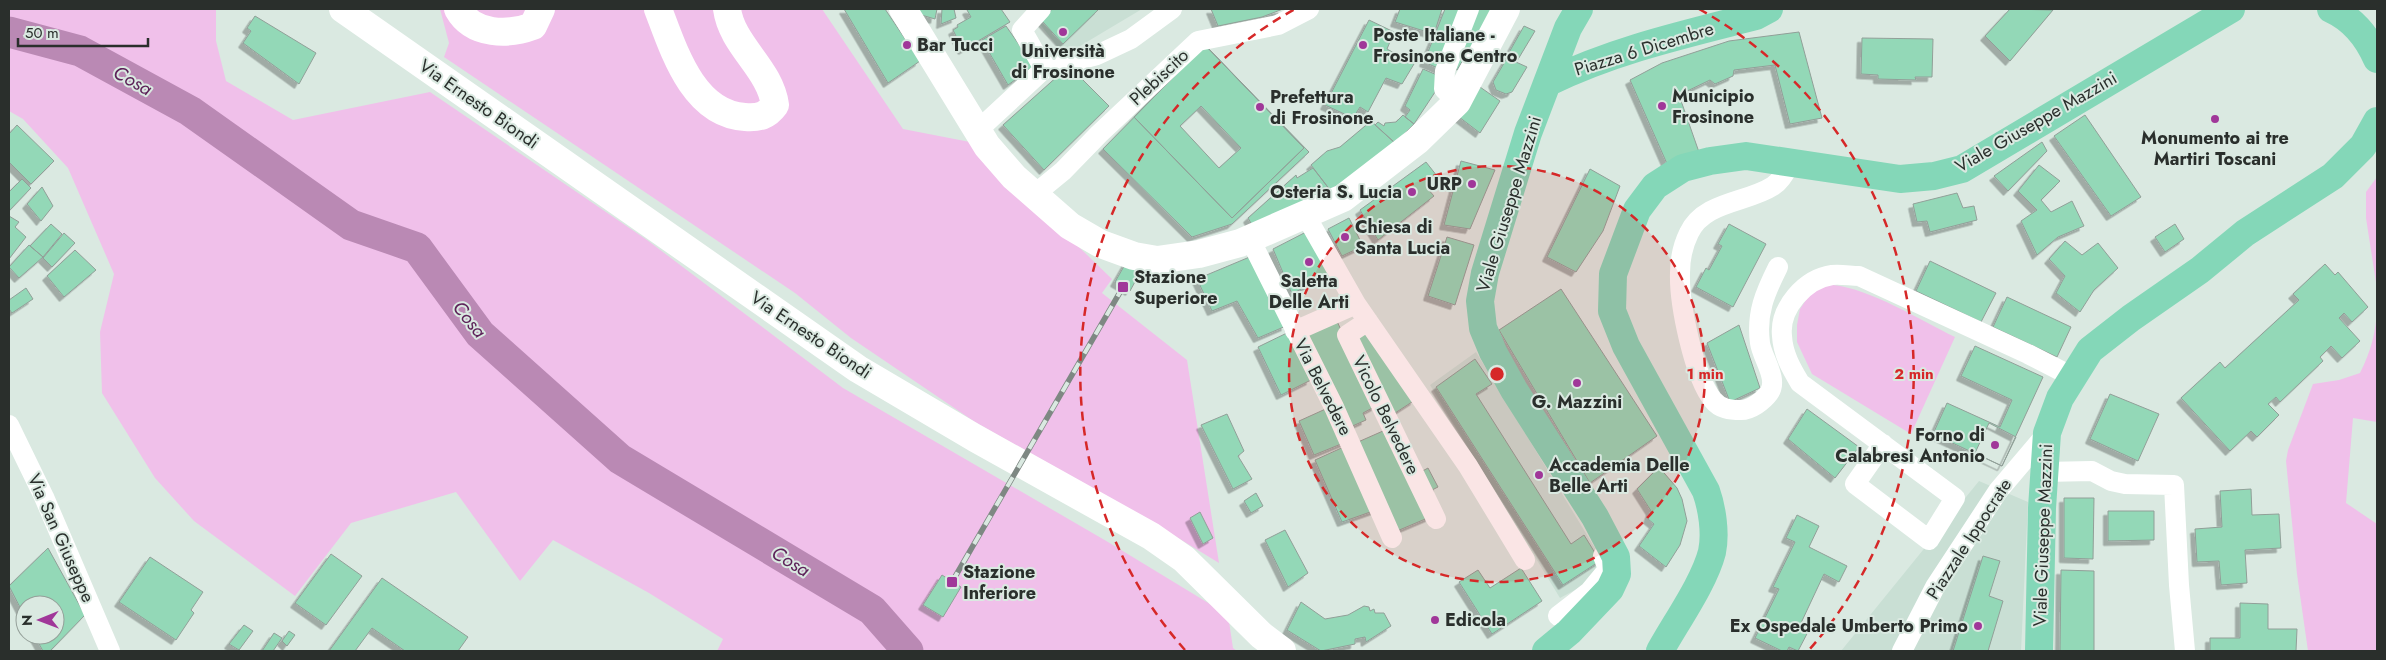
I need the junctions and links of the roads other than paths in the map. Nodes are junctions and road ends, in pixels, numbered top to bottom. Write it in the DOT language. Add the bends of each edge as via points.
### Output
graph roads {
  1 [pos="343,9"];
  2 [pos="458,9"];
  3 [pos="541,9"];
  4 [pos="658,9"];
  5 [pos="727,9"];
  6 [pos="902,9"];
  7 [pos="1041,9"];
  8 [pos="1172,9"];
  9 [pos="1309,9"];
  10 [pos="1469,9"];
  11 [pos="1506,9"];
  12 [pos="1579,9"];
  13 [pos="1769,9"];
  14 [pos="2231,9"];
  15 [pos="2331,9"];
  16 [pos="2377,59"];
  17 [pos="1044,69"];
  18 [pos="1549,82"];
  19 [pos="1457,102"];
  20 [pos="2377,121"];
  21 [pos="977,131"];
  22 [pos="1791,162"];
  23 [pos="1035,194"];
  24 [pos="1306,216"];
  25 [pos="1250,239"];
  26 [pos="1778,267"];
  27 [pos="1356,304"];
  28 [pos="1368,321"];
  29 [pos="1295,331"];
  30 [pos="2073,377"];
  31 [pos="9,425"];
  32 [pos="2047,433"];
  33 [pos="1883,444"];
  34 [pos="2044,472"];
  35 [pos="1584,499"];
  36 [pos="1436,519"];
  37 [pos="1392,538"];
  38 [pos="1525,560"];
  39 [pos="1558,616"];
  40 [pos="110,651"];
  41 [pos="1282,651"];
  42 [pos="1546,651"];
  43 [pos="1660,651"];
  44 [pos="1902,651"];
  45 [pos="2039,651"];
  46 [pos="2184,651"];
  1 -- 41 [label="street, Via Ernesto Biondi" via="858,369 1151,536 1184,559 1261,635"];
  2 -- 3 [label="street" via="479,27 501,33 533,26"];
  4 -- 5 [label="street" via="689,80 709,104 725,113 755,118 768,114 775,105 774,94 737,38"];
  6 -- 21 [label="street"];
  7 -- 17 [label="street" via="1022,30"];
  8 -- 17 [label="street" via="1131,39 1097,55"];
  9 -- 23 [label="street, Plebiscito" via="1278,25 1198,41"];
  10 -- 19 [label="street" via="1445,71 1444,89"];
  11 -- 19 [label="street"];
  12 -- 18 [label="main road, Viale Giuseppe Mazzini" via="1568,28"];
  13 -- 18 [label="main road, Piazza 6 Dicembre" via="1756,16 1578,68"];
  14 -- 22 [label="main road, Viale Giuseppe Mazzini" via="1962,169 1900,179"];
  15 -- 16 [label="main road" via="2355,23 2372,46"];
  17 -- 21 [label="street"];
  18 -- 35 [label="main road, Viale Giuseppe Mazzini" via="1526,141 1485,272 1480,301 1483,328 1493,352"];
  19 -- 24 [label="street" via="1417,141 1343,198"];
  20 -- 30 [label="main road, Viale Giuseppe Mazzini" via="2363,146 2333,176 2245,233 2200,270 2131,318 2090,350"];
  21 -- 23 [label="street" via="1014,177"];
  22 -- 26 [label="street" via="1774,186 1708,211 1690,231 1682,252 1681,294 1695,364 1714,402 1728,410 1745,410 1770,392 1773,382 1760,344 1758,320 1766,291"];
  22 -- 43 [label="main road, Viale Giuseppe Mazzini" via="1746,156 1683,168 1655,186 1637,210 1613,274 1612,311 1626,346 1699,478 1711,506 1712,550 1704,573"];
  23 -- 25 [label="street" via="1070,226 1101,244 1134,256 1157,260 1199,254"];
  24 -- 25 [label="street"];
  24 -- 27 [label="street"];
  25 -- 29 [label="street, Via Belvedere"];
  27 -- 28 [label="street"];
  27 -- 29 [label="street"];
  28 -- 36 [label="street, Vicolo Belvedere" via="1346,335"];
  28 -- 38 [label="street" via="1468,466"];
  29 -- 37 [label="street, Via Belvedere" via="1346,431"];
  30 -- 32 [label="main road, Viale Giuseppe Mazzini" via="2060,398"];
  30 -- 33 [label="street" via="1859,276 1831,275 1804,287 1787,308 1781,335 1788,363 1800,383"];
  31 -- 40 [label="street, Via San Giuseppe" via="44,497"];
  32 -- 34 [label="main road, Viale Giuseppe Mazzini"];
  32 -- 44 [label="street, Piazzale Ippocrate" via="1998,491 1935,587"];
  33 -- 33 [label="street" via="1856,484 1929,540 1955,498"];
  34 -- 45 [label="main road, Viale Giuseppe Mazzini"];
  34 -- 46 [label="street" via="2092,471 2124,484 2174,485"];
  35 -- 39 [label="street, Viale Giuseppe Mazzini" via="1584,520 1608,569 1589,592"];
  35 -- 42 [label="main road, Viale Giuseppe Mazzini" via="1616,557 1617,574 1610,588 1590,611"];
}
